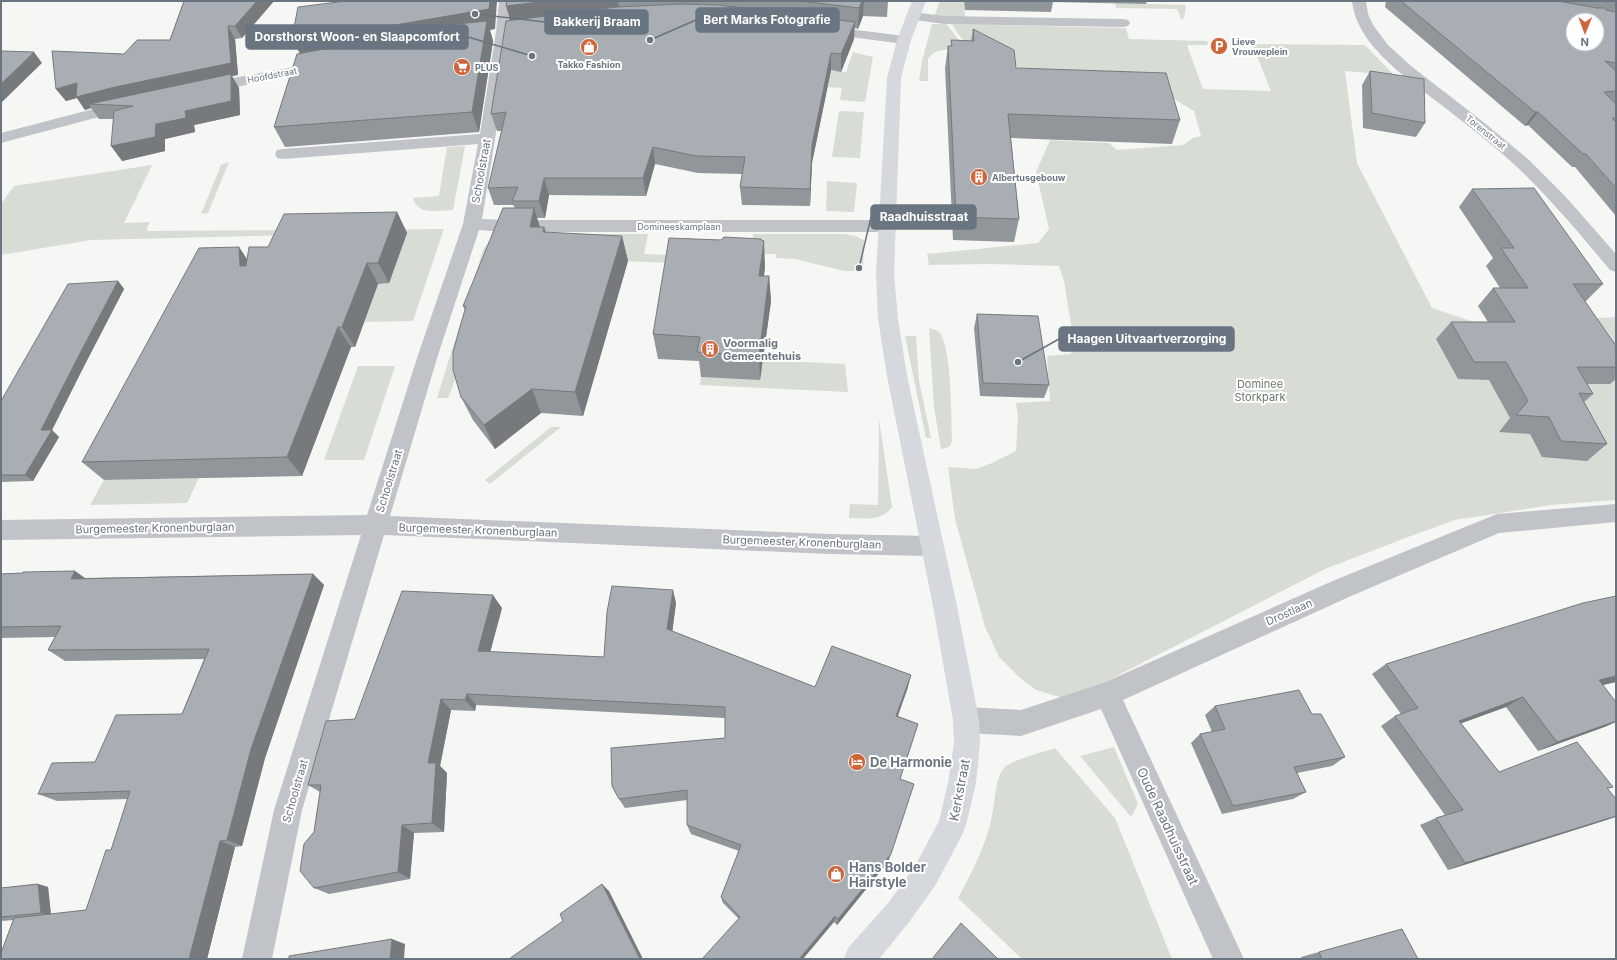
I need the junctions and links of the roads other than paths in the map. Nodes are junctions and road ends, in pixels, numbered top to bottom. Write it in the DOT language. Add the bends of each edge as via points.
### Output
graph roads {
  1 [pos="506,1"];
  2 [pos="1360,1"];
  3 [pos="916,9"];
  4 [pos="1123,23"];
  5 [pos="814,29"];
  6 [pos="904,40"];
  7 [pos="335,63"];
  8 [pos="192,90"];
  9 [pos="140,102"];
  10 [pos="1,138"];
  11 [pos="487,138"];
  12 [pos="283,154"];
  13 [pos="472,224"];
  14 [pos="886,226"];
  15 [pos="1616,266"];
  16 [pos="1616,513"];
  17 [pos="375,526"];
  18 [pos="1,530"];
  19 [pos="932,546"];
  20 [pos="1107,694"];
  21 [pos="966,720"];
  22 [pos="257,959"];
  23 [pos="859,959"];
  24 [pos="1228,959"];
  1 -- 11 [label="street, Schoolstraat"];
  2 -- 15 [label="street, Torenstraat" via="1365,24 1380,44 1417,78 1522,163 1566,206"];
  3 -- 4 [label="street" via="944,20"];
  3 -- 6 [label="street, Kerkstraat"];
  5 -- 6 [label="street"];
  6 -- 14 [label="street, Kerkstraat" via="894,78"];
  7 -- 8 [label="street, Hoofdstraat"];
  9 -- 10 [label="street"];
  11 -- 12 [label="street"];
  11 -- 13 [label="street, Schoolstraat"];
  13 -- 14 [label="street, Domineeskamplaan"];
  13 -- 17 [label="street, Schoolstraat"];
  14 -- 19 [label="street, Kerkstraat" via="885,274 896,376"];
  16 -- 20 [label="street, Drostlaan" via="1497,524 1343,588"];
  17 -- 18 [label="street, Burgemeester Kronenburglaan"];
  17 -- 19 [label="street, Burgemeester Kronenburglaan"];
  17 -- 22 [label="street, Schoolstraat" via="288,810"];
  19 -- 21 [label="street, Kerkstraat"];
  20 -- 21 [label="street, Drostlaan" via="1021,723"];
  20 -- 24 [label="street, Oude Raadhuisstraat"];
  21 -- 23 [label="street, Kerkstraat" via="967,743 962,783 952,825 925,876 899,912"];
}
